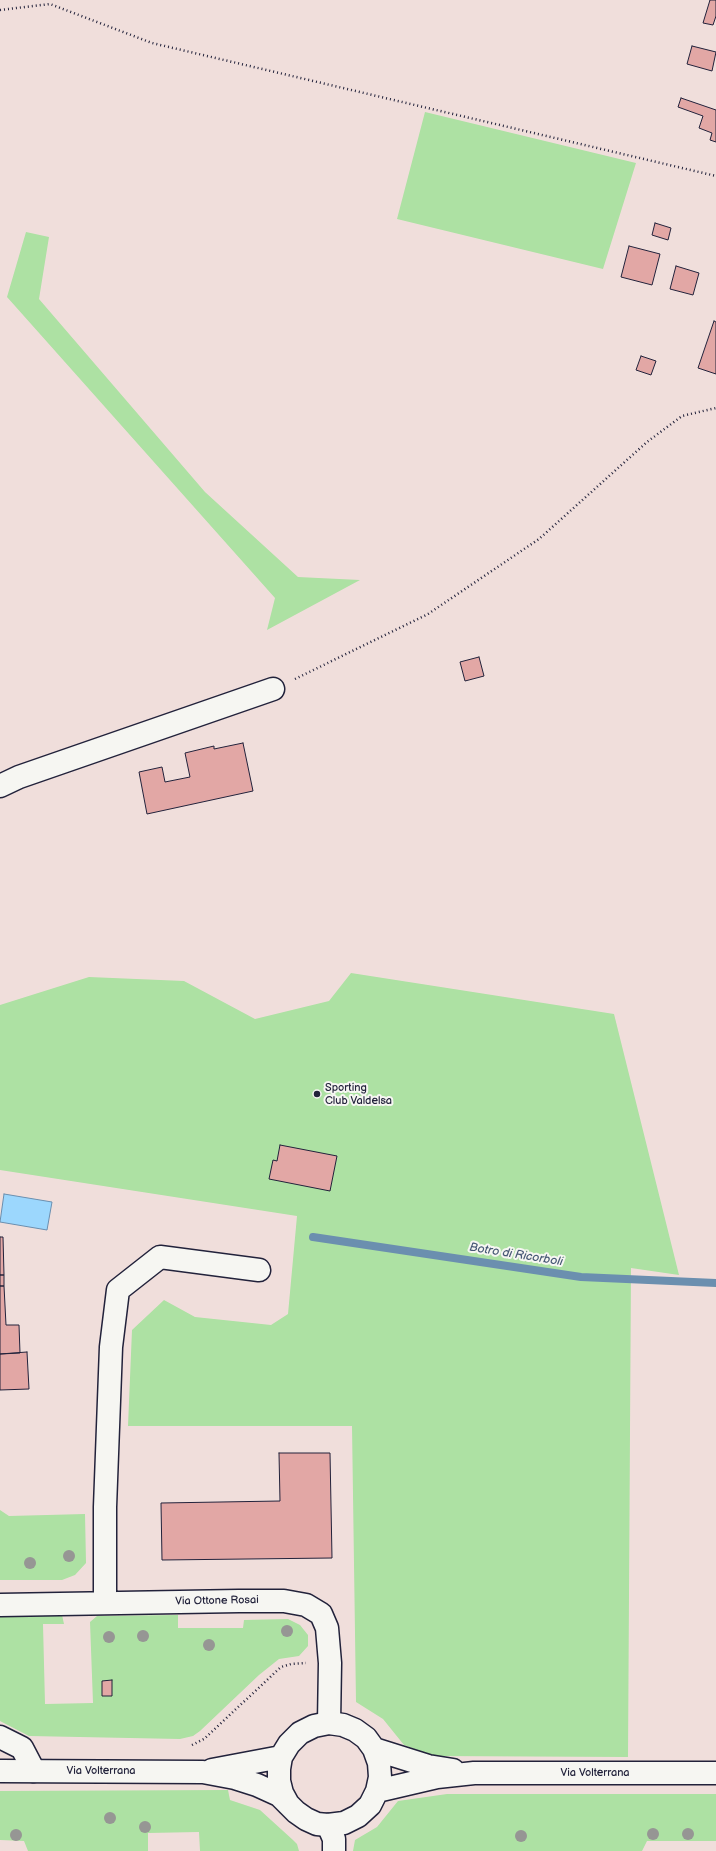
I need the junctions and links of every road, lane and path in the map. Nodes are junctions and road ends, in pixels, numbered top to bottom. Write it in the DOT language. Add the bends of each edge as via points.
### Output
graph roads {
  1 [pos="50,0"];
  2 [pos="50,4"];
  3 [pos="0,10"];
  4 [pos="716,176"];
  5 [pos="716,408"];
  6 [pos="273,689"];
  7 [pos="0,786"];
  8 [pos="259,1270"];
  9 [pos="105,1603"];
  10 [pos="0,1605"];
  11 [pos="311,1663"];
  12 [pos="329,1723"];
  13 [pos="0,1737"];
  14 [pos="188,1746"];
  15 [pos="374,1749"];
  16 [pos="281,1757"];
  17 [pos="0,1771"];
  18 [pos="34,1771"];
  19 [pos="203,1772"];
  20 [pos="474,1773"];
  21 [pos="716,1773"];
  22 [pos="377,1791"];
  23 [pos="288,1804"];
  24 [pos="328,1825"];
  25 [pos="334,1851"];
  1 -- 2 [label="path"];
  2 -- 3 [label="path"];
  2 -- 4 [label="path" via="152,43"];
  5 -- 6 [label="path" via="682,416 647,442 539,539 428,614"];
  6 -- 7 [label="main road" via="18,777"];
  8 -- 9 [label="main road" via="160,1257 118,1290 111,1347 104,1507"];
  9 -- 10 [label="main road, Via Ottone Rosai"];
  9 -- 12 [label="main road, Via Ottone Rosai" via="284,1601 300,1602 314,1608 325,1620 329,1637"];
  11 -- 14 [label="path" via="281,1667 204,1739"];
  12 -- 15 [label="main road, Via Volterrana" via="355,1730 366,1738"];
  12 -- 16 [label="main road, Via Volterrana" via="314,1726 300,1733"];
  13 -- 18 [label="main road" via="22,1748"];
  15 -- 20 [label="main road, Via Volterrana" via="428,1766"];
  15 -- 22 [label="main road, Via Volterrana" via="380,1777"];
  16 -- 19 [label="main road, Via Volterrana"];
  16 -- 23 [label="main road, Via Volterrana" via="279,1781"];
  17 -- 18 [label="main road, Via Volterrana"];
  18 -- 19 [label="main road, Via Volterrana"];
  19 -- 23 [label="main road, Via Volterrana" via="257,1785 279,1795"];
  20 -- 21 [label="main road, Via Volterrana"];
  20 -- 22 [label="main road, Via Volterrana" via="437,1777"];
  22 -- 24 [label="main road, Via Volterrana" via="370,1805 358,1816 344,1823"];
  23 -- 24 [label="main road, Via Volterrana" via="306,1819"];
  24 -- 25 [label="main road" via="334,1840"];
}
